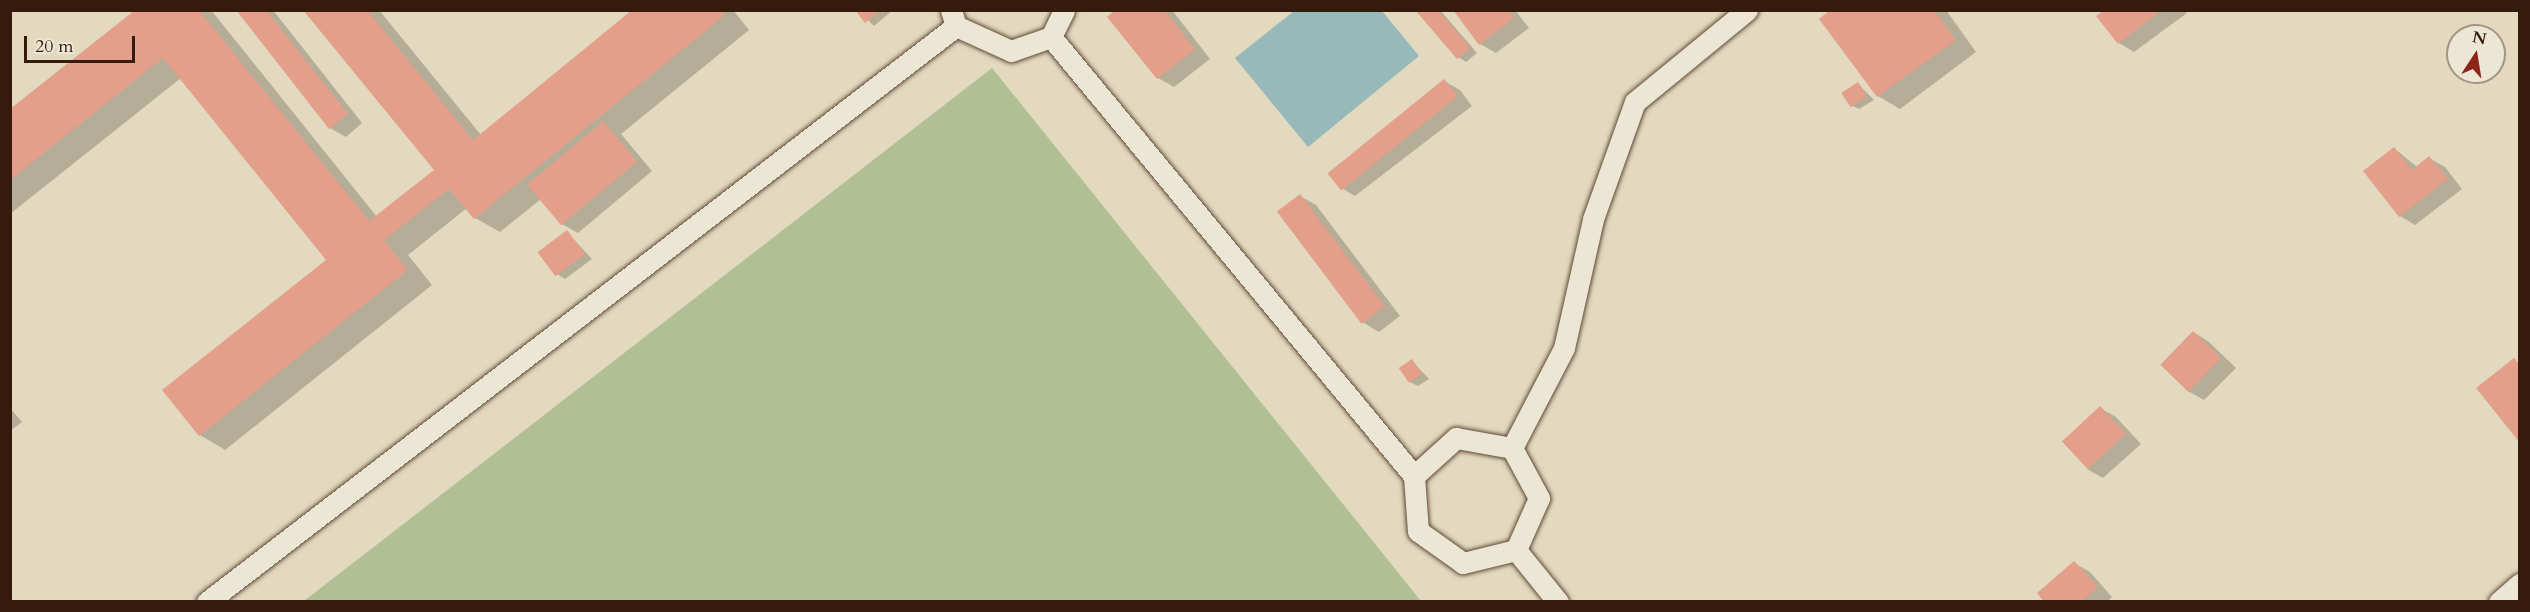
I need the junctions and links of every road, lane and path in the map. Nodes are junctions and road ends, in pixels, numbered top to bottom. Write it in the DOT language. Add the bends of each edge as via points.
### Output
graph roads {
  1 [pos="1064,10"];
  2 [pos="1747,10"];
  3 [pos="953,18"];
  4 [pos="1051,37"];
  5 [pos="1512,448"];
  6 [pos="1414,476"];
  7 [pos="1516,550"];
  8 [pos="2520,584"];
  9 [pos="207,602"];
  10 [pos="1558,602"];
  11 [pos="2499,602"];
  1 -- 4 [label="lane"];
  2 -- 5 [label="lane" via="1635,102 1593,219 1564,348"];
  3 -- 4 [label="lane" via="1011,51"];
  3 -- 9 [label="lane"];
  4 -- 6 [label="lane"];
  5 -- 6 [label="lane" via="1456,438"];
  5 -- 7 [label="lane" via="1539,498"];
  6 -- 7 [label="lane" via="1418,531 1463,563"];
  7 -- 10 [label="lane"];
  8 -- 11 [label="lane"];
}
